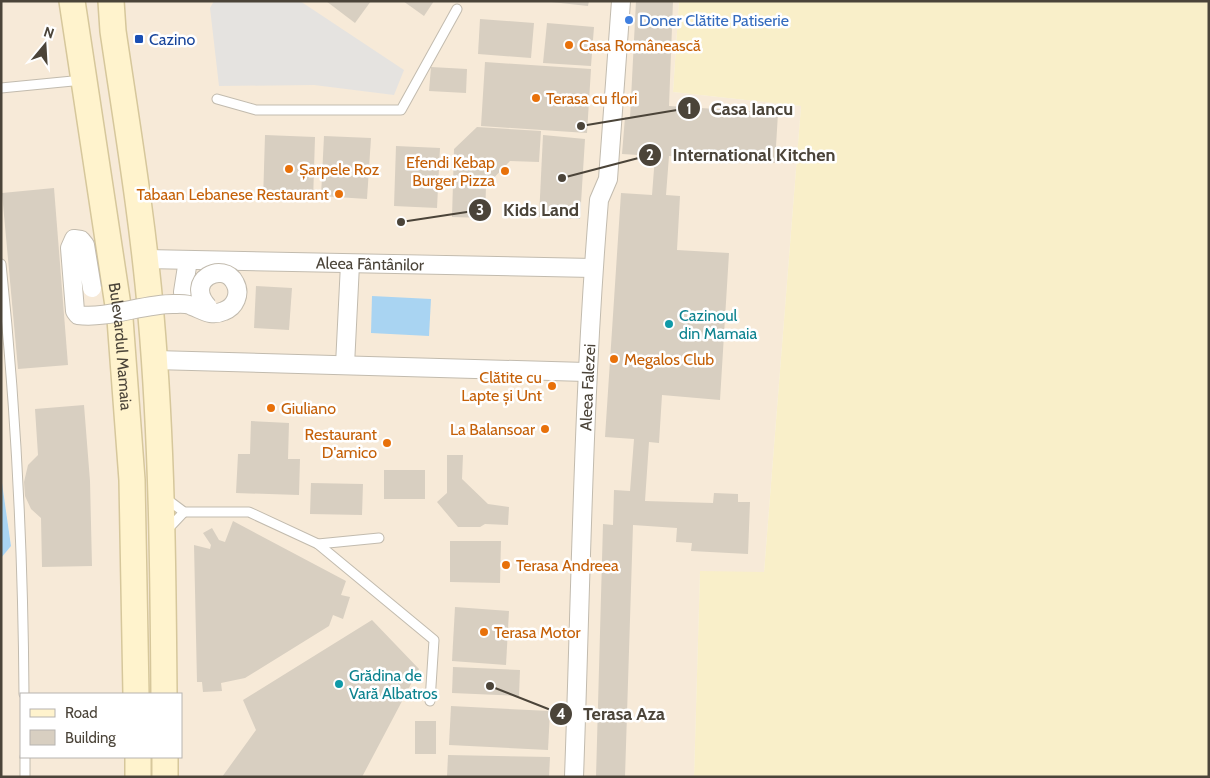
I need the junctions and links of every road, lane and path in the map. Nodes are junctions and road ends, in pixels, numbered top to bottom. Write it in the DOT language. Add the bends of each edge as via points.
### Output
graph roads {
  1 [pos="72,1"];
  2 [pos="111,1"];
  3 [pos="621,1"];
  4 [pos="457,9"];
  5 [pos="85,80"];
  6 [pos="1,88"];
  7 [pos="216,99"];
  8 [pos="146,259"];
  9 [pos="188,260"];
  10 [pos="1,264"];
  11 [pos="350,264"];
  12 [pos="593,268"];
  13 [pos="104,287"];
  14 [pos="155,360"];
  15 [pos="345,365"];
  16 [pos="586,372"];
  17 [pos="162,495"];
  18 [pos="184,512"];
  19 [pos="163,534"];
  20 [pos="378,538"];
  21 [pos="318,544"];
  22 [pos="24,693"];
  23 [pos="136,693"];
  24 [pos="164,693"];
  25 [pos="430,701"];
  26 [pos="25,758"];
  27 [pos="138,758"];
  28 [pos="165,758"];
  29 [pos="25,777"];
  30 [pos="138,777"];
  31 [pos="165,777"];
  32 [pos="574,777"];
  1 -- 5 [label="main road, Bulevardul Mamaia"];
  2 -- 8 [label="main road, Bulevardul Mamaia"];
  3 -- 12 [label="street, Aleea Falezei" via="608,179 599,200"];
  4 -- 7 [label="lane" via="401,110 256,110"];
  5 -- 6 [label="lane"];
  5 -- 13 [label="main road, Bulevardul Mamaia"];
  8 -- 9 [label="street, Aleea Fântânilor"];
  8 -- 14 [label="main road, Bulevardul Mamaia"];
  9 -- 11 [label="street, Aleea Fântânilor"];
  9 -- 13 [label="street, bridge" via="183,292 208,309 199,292 202,281 217,273 228,275 238,293 235,304 224,312 212,314 192,305 171,304 78,315 75,312 70,248 74,239 85,245"];
  10 -- 22 [label="lane" via="8,323 23,564"];
  11 -- 12 [label="street, Aleea Fântânilor"];
  11 -- 15 [label="street"];
  12 -- 16 [label="street, Aleea Falezei"];
  13 -- 23 [label="main road, Bulevardul Mamaia" via="123,349 132,480"];
  14 -- 15 [label="street"];
  14 -- 17 [label="main road, Bulevardul Mamaia"];
  15 -- 16 [label="street"];
  16 -- 32 [label="street, Aleea Falezei" via="586,466"];
  17 -- 18 [label="lane"];
  17 -- 19 [label="main road, Bulevardul Mamaia"];
  18 -- 19 [label="lane"];
  18 -- 21 [label="lane" via="249,512"];
  19 -- 24 [label="main road, Bulevardul Mamaia"];
  20 -- 21 [label="lane"];
  21 -- 25 [label="lane" via="434,640"];
  26 -- 29 [label="lane"];
  27 -- 30 [label="main road"];
  28 -- 31 [label="main road"];
}
